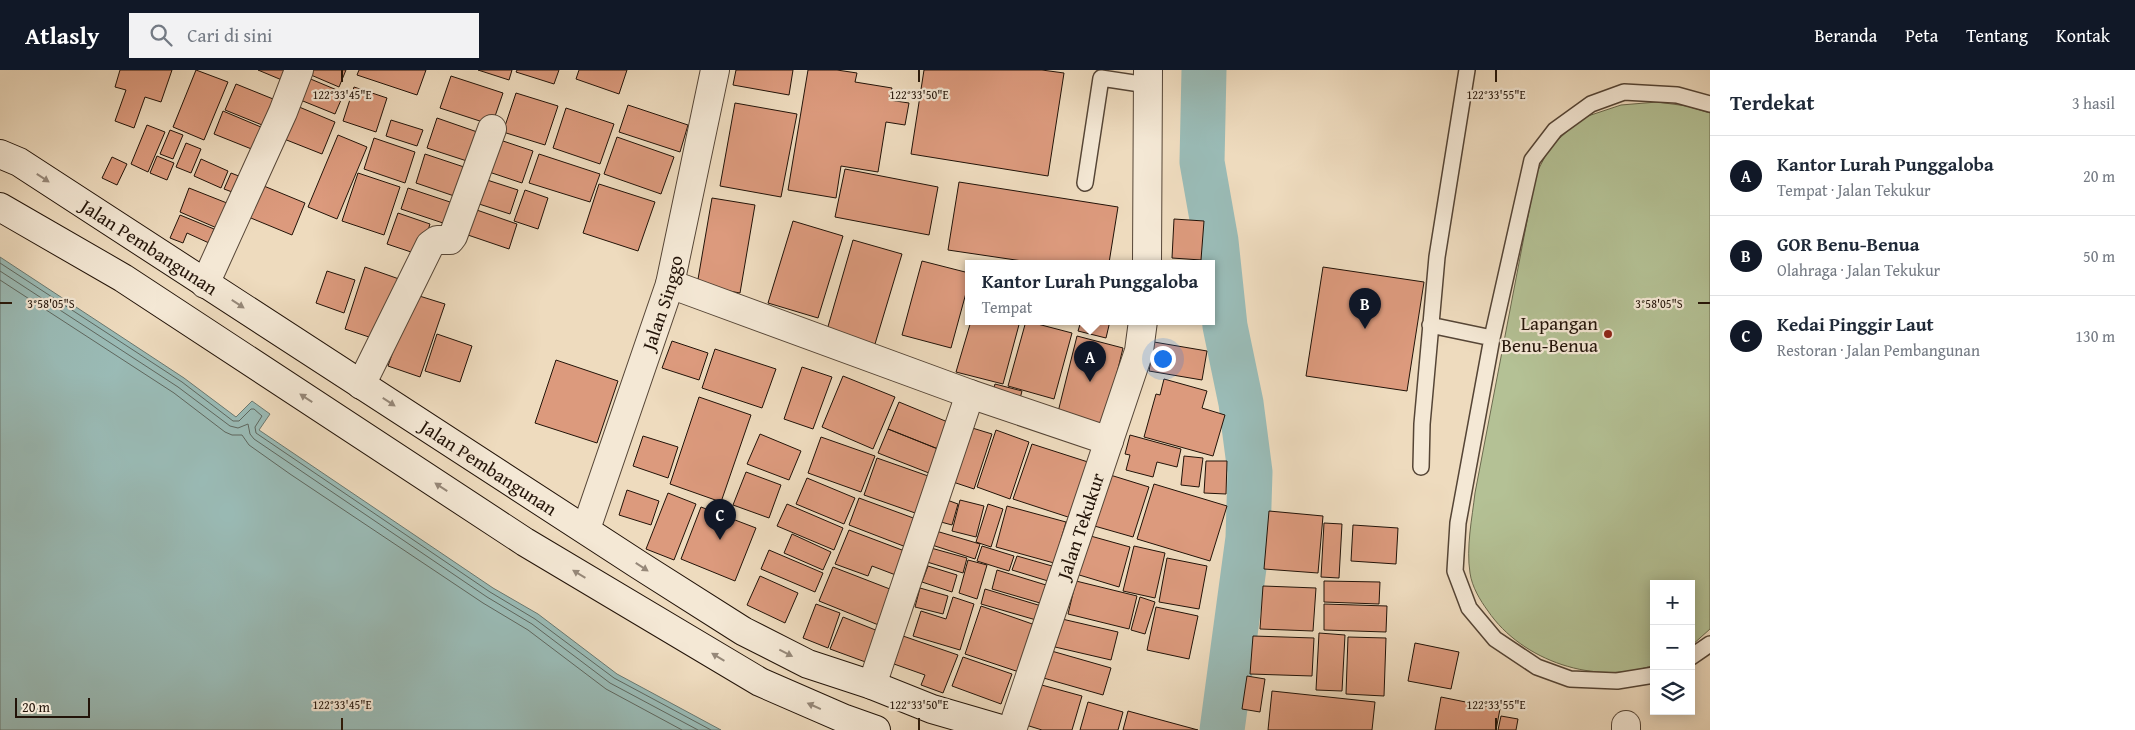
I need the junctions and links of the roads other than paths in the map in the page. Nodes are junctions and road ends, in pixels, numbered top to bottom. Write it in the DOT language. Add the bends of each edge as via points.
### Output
graph roads {
  1 [pos="299,70"];
  2 [pos="715,70"];
  3 [pos="1467,70"];
  4 [pos="1096,74"];
  5 [pos="1147,77"];
  6 [pos="1710,104"];
  7 [pos="492,129"];
  8 [pos="0,154"];
  9 [pos="1085,183"];
  10 [pos="0,207"];
  11 [pos="1146,260"];
  12 [pos="205,284"];
  13 [pos="670,284"];
  14 [pos="1142,325"];
  15 [pos="1430,325"];
  16 [pos="1492,338"];
  17 [pos="362,385"];
  18 [pos="970,394"];
  19 [pos="1109,441"];
  20 [pos="1421,467"];
  21 [pos="586,529"];
  22 [pos="1710,644"];
  23 [pos="1695,654"];
  24 [pos="1650,676"];
  25 [pos="872,685"];
  26 [pos="876,730"];
  27 [pos="1004,730"];
  28 [pos="1012,730"];
  1 -- 12 [label="street"];
  2 -- 13 [label="street, Jalan Singgo"];
  3 -- 15 [label="lane" via="1437,258"];
  4 -- 5 [label="lane"];
  4 -- 9 [label="lane"];
  5 -- 11 [label="street"];
  6 -- 16 [label="lane" via="1677,95 1624,92 1591,104 1554,130 1532,160"];
  7 -- 17 [label="street" via="453,236 450,240 438,240 430,245"];
  8 -- 12 [label="street, Jalan Pembangunan, one-way" via="19,162"];
  26 -- 10 [label="street, one-way" via="845,720 760,682 542,552 123,278"];
  12 -- 17 [label="street, Jalan Pembangunan, one-way"];
  13 -- 18 [label="street"];
  13 -- 21 [label="street, Jalan Singgo"];
  14 -- 19 [label="street, Jalan Tekukur" via="1139,351"];
  15 -- 16 [label="lane"];
  15 -- 20 [label="lane"];
  16 -- 24 [label="lane" via="1458,523 1455,571 1469,608 1495,639 1537,666 1562,676 1617,682"];
  17 -- 21 [label="street, Jalan Pembangunan, one-way"];
  18 -- 19 [label="street"];
  18 -- 25 [label="street"];
  19 -- 28 [label="street, Jalan Tekukur"];
  21 -- 25 [label="street, Jalan Pembangunan, one-way" via="743,630 808,664"];
  22 -- 23 [label="lane"];
  25 -- 27 [label="street, Jalan Pembangunan" via="932,709"];
}
